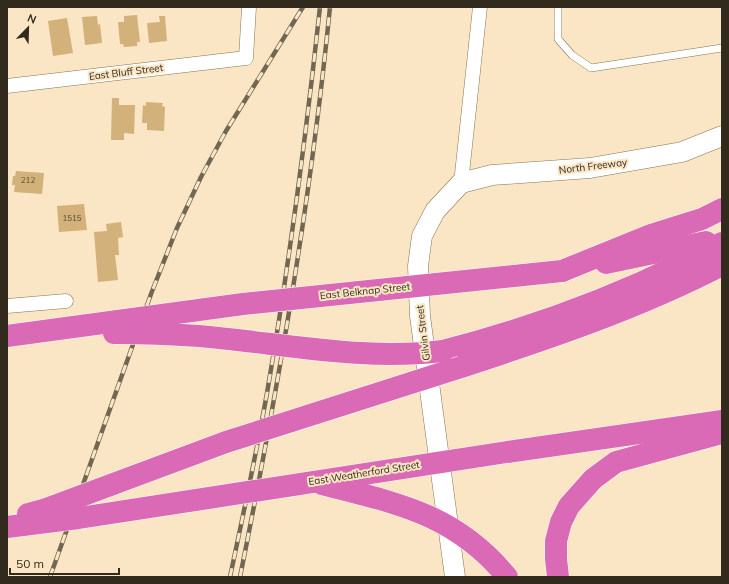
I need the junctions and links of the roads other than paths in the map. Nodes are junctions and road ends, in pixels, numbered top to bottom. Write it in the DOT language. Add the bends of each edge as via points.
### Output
graph roads {
  1 [pos="249,7"];
  2 [pos="480,7"];
  3 [pos="558,7"];
  4 [pos="722,48"];
  5 [pos="7,86"];
  6 [pos="722,136"];
  7 [pos="461,183"];
  8 [pos="722,209"];
  9 [pos="722,238"];
  10 [pos="722,243"];
  11 [pos="722,265"];
  12 [pos="562,271"];
  13 [pos="66,301"];
  14 [pos="7,306"];
  15 [pos="7,336"];
  16 [pos="722,421"];
  17 [pos="722,433"];
  18 [pos="311,481"];
  19 [pos="7,519"];
  20 [pos="7,527"];
  21 [pos="455,577"];
  22 [pos="507,577"];
  23 [pos="558,577"];
  1 -- 5 [label="street, East Bluff Street" via="246,58"];
  2 -- 7 [label="street"];
  3 -- 4 [label="lane" via="558,40 572,55 591,68"];
  6 -- 7 [label="main road, North Freeway" via="674,153 590,168 492,175"];
  7 -- 21 [label="main road, Gilvin Street" via="435,211 422,236 418,266 420,316"];
  8 -- 12 [label="highway"];
  9 -- 12 [label="highway, East Belknap Street" via="637,258"];
  10 -- 15 [label="highway, bridge" via="644,282 559,316 443,351 395,355 369,354 199,336 140,333"];
  11 -- 19 [label="highway, bridge" via="620,311 510,351 226,442 46,509"];
  12 -- 15 [label="highway, East Belknap Street, bridge" via="243,304"];
  13 -- 14 [label="street"];
  16 -- 18 [label="highway, East Weatherford Street, bridge"];
  17 -- 23 [label="highway" via="616,462 593,479 573,501 561,522 556,541"];
  18 -- 20 [label="highway, East Weatherford Street, bridge"];
  18 -- 22 [label="highway, bridge" via="400,504 442,521 477,545"];
}
